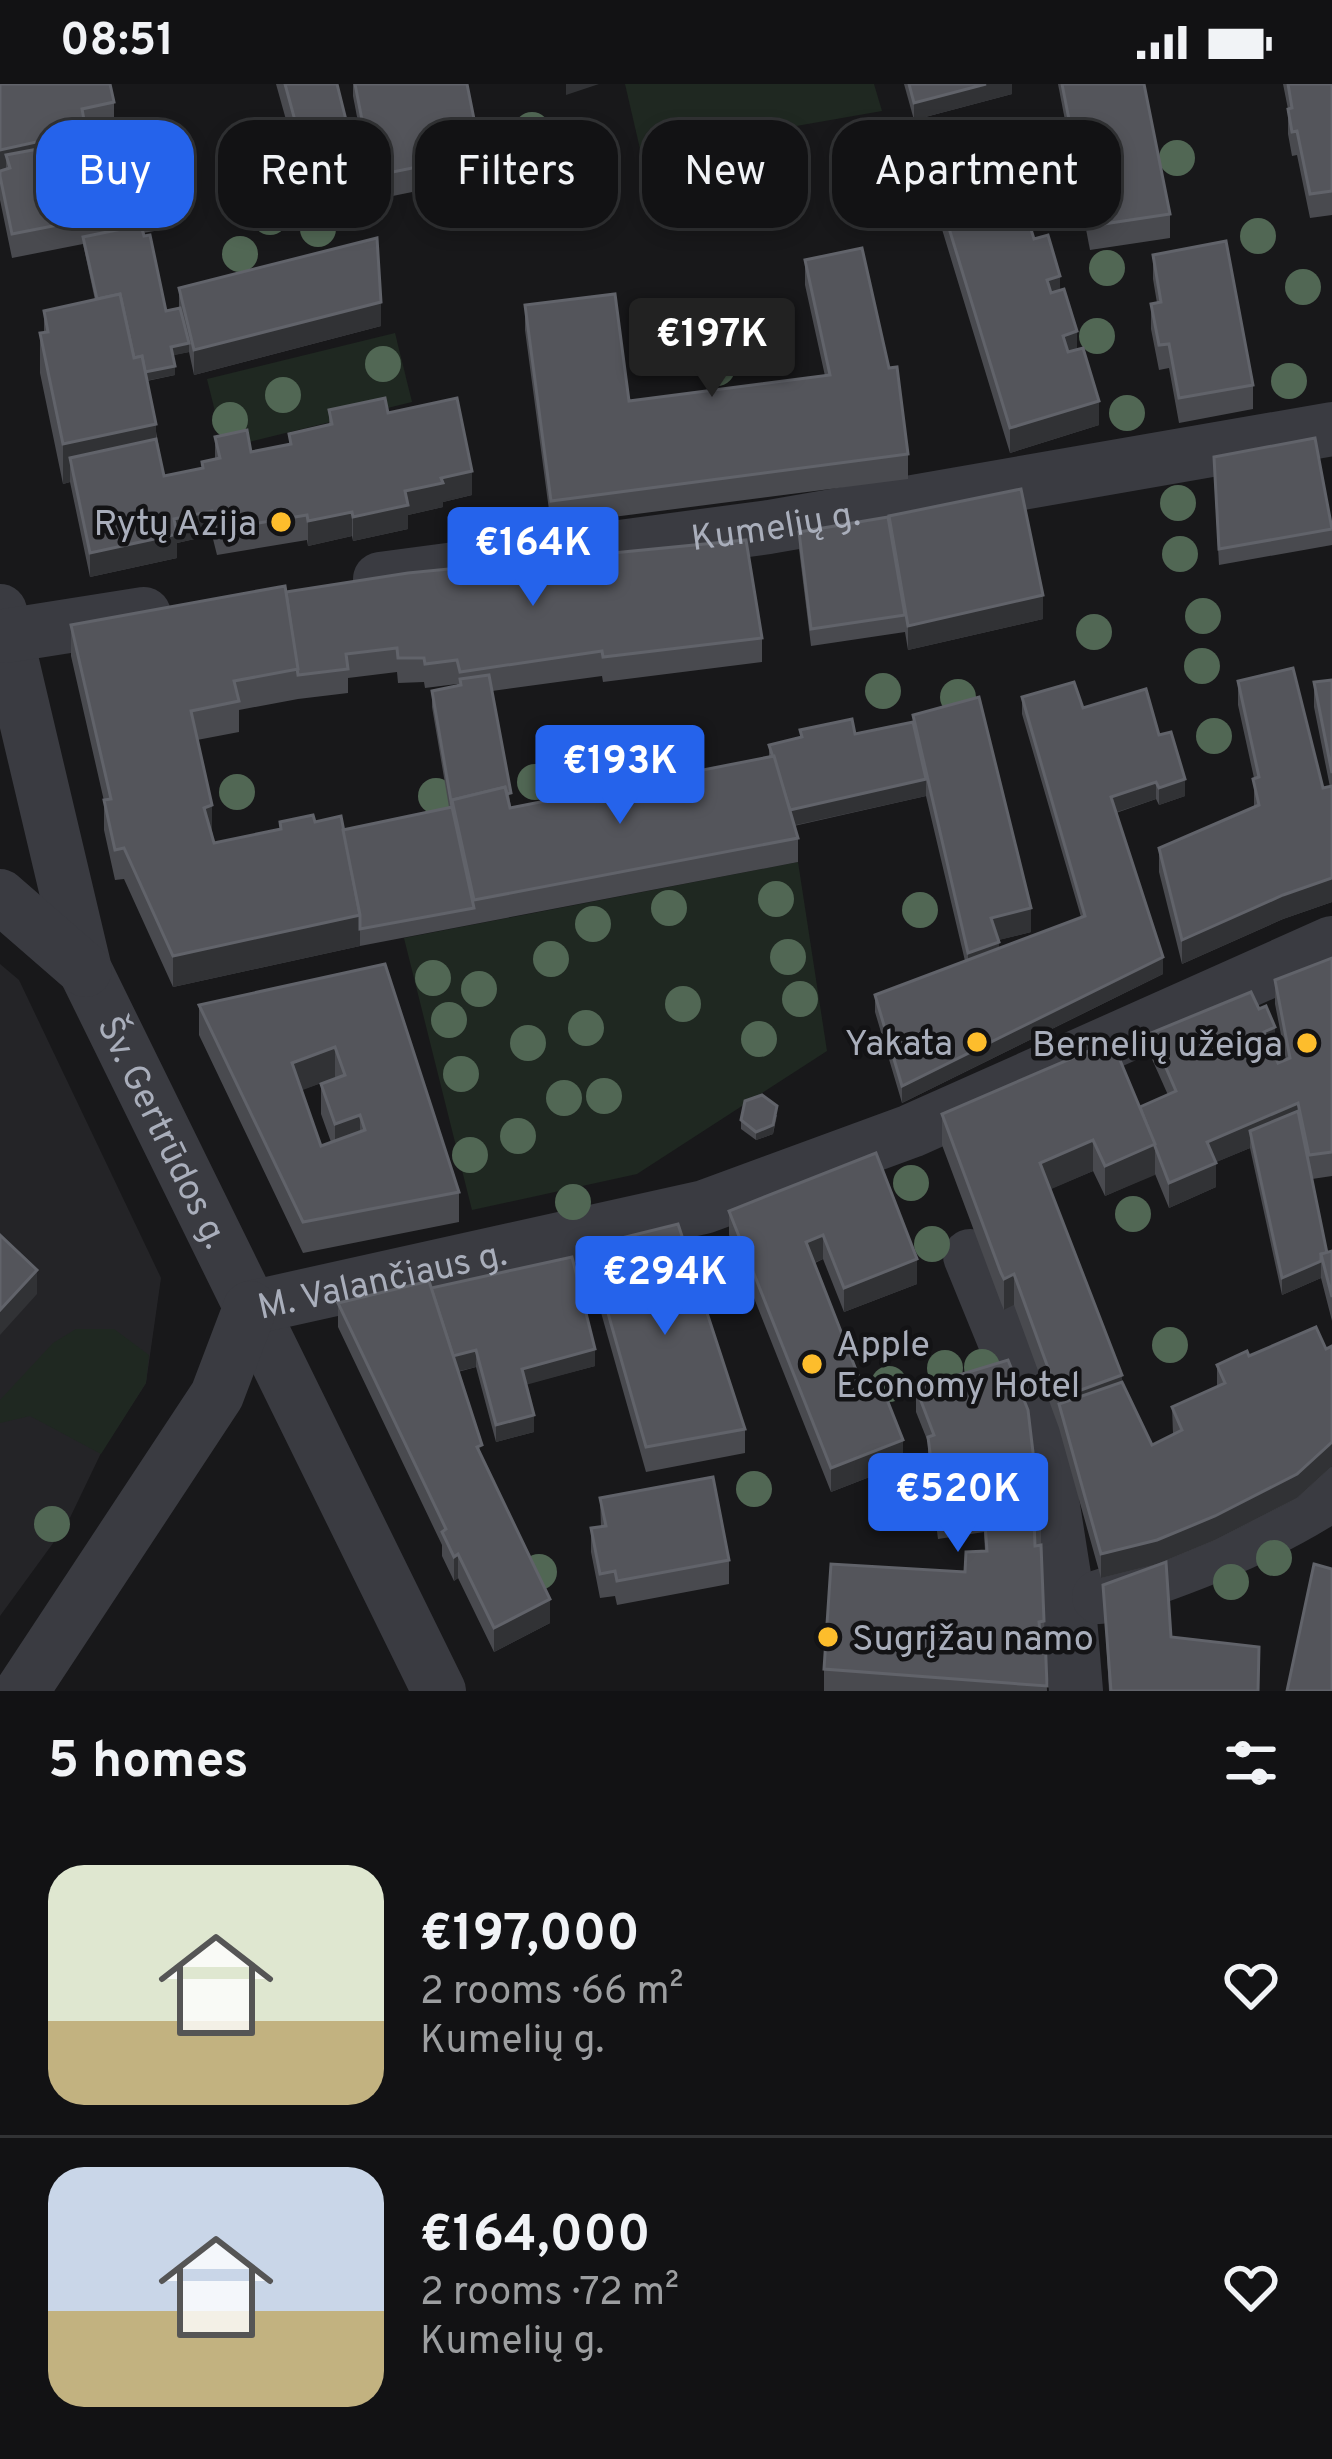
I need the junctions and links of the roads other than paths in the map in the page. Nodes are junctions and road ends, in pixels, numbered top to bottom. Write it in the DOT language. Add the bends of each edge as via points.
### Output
graph roads {
  1 [pos="1331,438"];
  2 [pos="326,587"];
  3 [pos="187,607"];
  4 [pos="3,623"];
  5 [pos="11,713"];
  6 [pos="0,896"];
  7 [pos="1332,943"];
  8 [pos="85,970"];
  9 [pos="970,1256"];
  10 [pos="250,1308"];
  11 [pos="1332,1494"];
  12 [pos="1069,1607"];
  13 [pos="22,1691"];
  14 [pos="439,1691"];
  15 [pos="1076,1691"];
  1 -- 2 [label="street, Kumelių g."];
  3 -- 4 [label="street"];
  4 -- 5 [label="street, Šv. Gertrūdos g."];
  5 -- 8 [label="street, Šv. Gertrūdos g."];
  6 -- 8 [label="street"];
  7 -- 10 [label="street, M. Valančiaus g." via="910,1131 704,1207"];
  8 -- 10 [label="street, Šv. Gertrūdos g."];
  9 -- 12 [label="street" via="1041,1430"];
  10 -- 13 [label="street, M. Valančiaus g." via="217,1395"];
  10 -- 14 [label="street, Šv. Gertrūdos g."];
  11 -- 12 [label="street" via="1187,1568"];
  12 -- 15 [label="street"];
}
